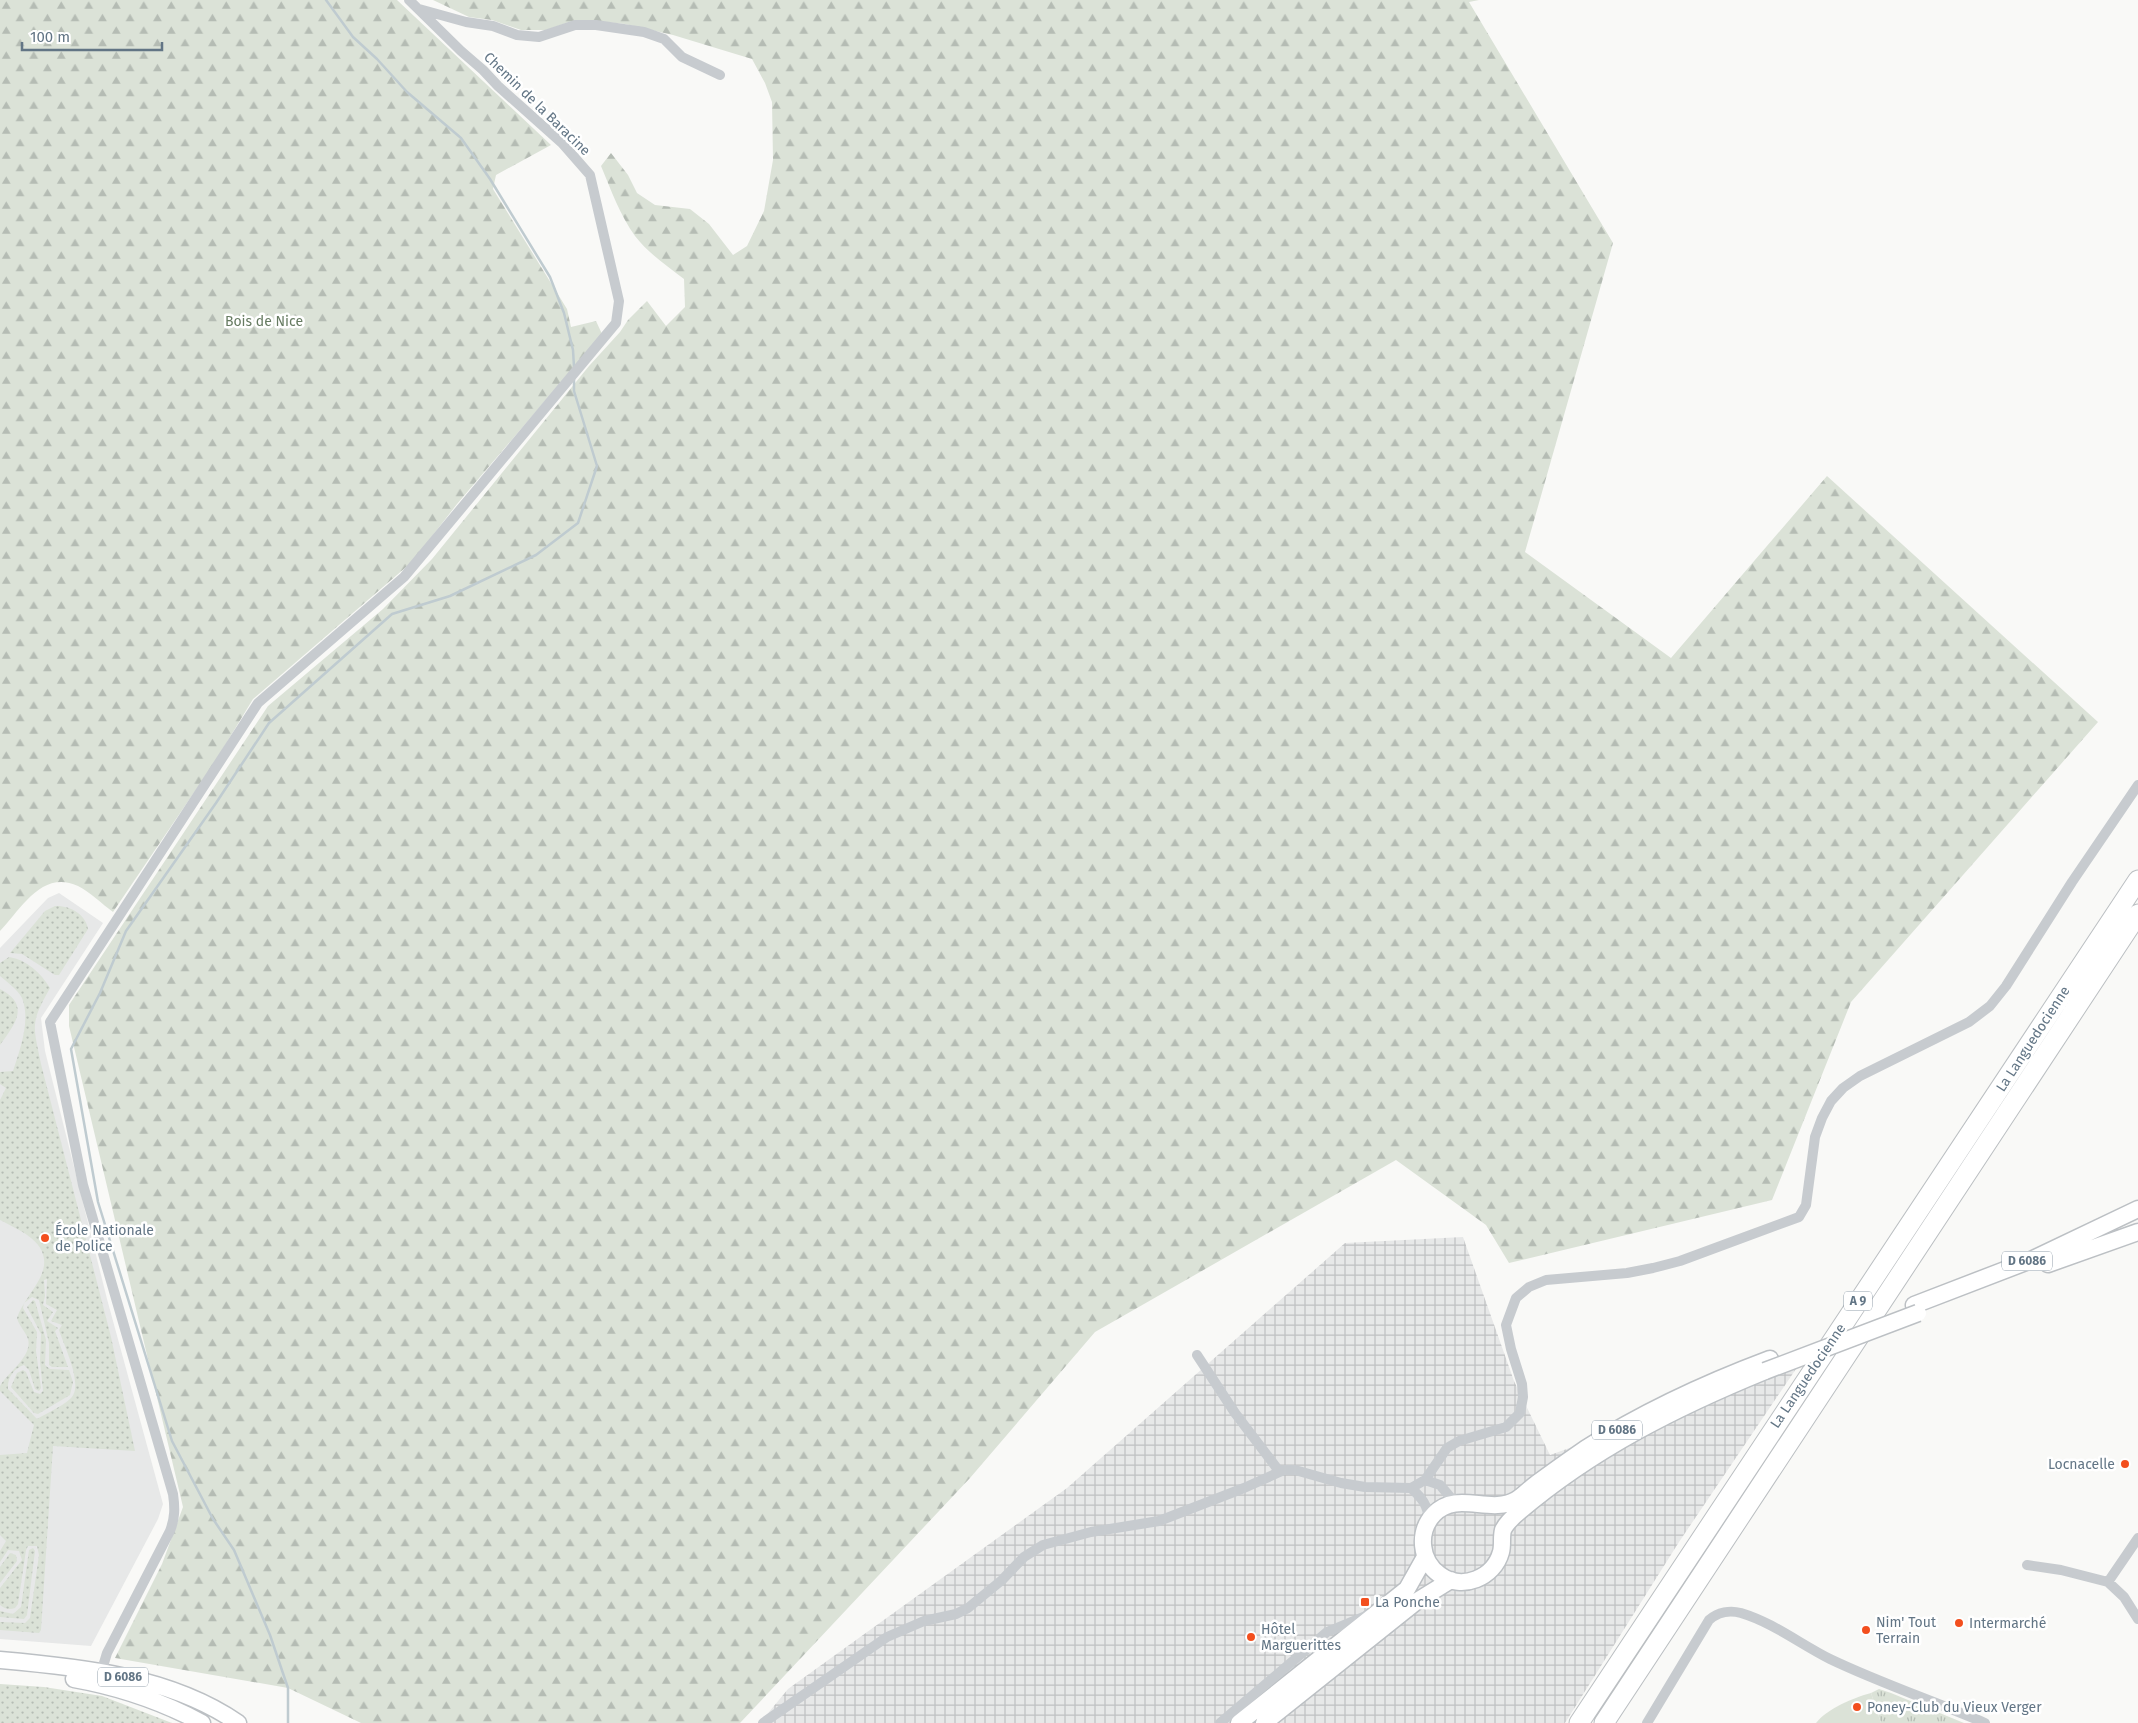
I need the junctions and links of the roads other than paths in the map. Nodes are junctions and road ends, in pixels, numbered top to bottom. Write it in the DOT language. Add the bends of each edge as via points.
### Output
graph roads {
  1 [pos="408,0"];
  2 [pos="418,9"];
  3 [pos="720,75"];
  4 [pos="2138,785"];
  5 [pos="2138,880"];
  6 [pos="2138,914"];
  7 [pos="2138,1209"];
  8 [pos="2138,1222"];
  9 [pos="2138,1232"];
  10 [pos="2048,1264"];
  11 [pos="1916,1309"];
  12 [pos="1198,1355"];
  13 [pos="1768,1365"];
  14 [pos="1278,1471"];
  15 [pos="1425,1480"];
  16 [pos="1411,1488"];
  17 [pos="1465,1502"];
  18 [pos="1429,1521"];
  19 [pos="1502,1538"];
  20 [pos="2138,1538"];
  21 [pos="1426,1557"];
  22 [pos="2027,1565"];
  23 [pos="1451,1580"];
  24 [pos="2108,1582"];
  25 [pos="1387,1605"];
  26 [pos="2138,1619"];
  27 [pos="0,1660"];
  28 [pos="0,1671"];
  29 [pos="101,1673"];
  30 [pos="202,1723"];
  31 [pos="238,1723"];
  32 [pos="763,1723"];
  33 [pos="1220,1723"];
  34 [pos="1239,1723"];
  35 [pos="1264,1723"];
  36 [pos="1579,1723"];
  37 [pos="1604,1723"];
  38 [pos="1647,1723"];
  39 [pos="1985,1723"];
  1 -- 2 [label="street, Chemin de la Baracine"];
  2 -- 3 [label="street" via="493,26 517,35 539,37 575,25 644,32 664,39 682,57"];
  2 -- 29 [label="street, Chemin de la Baracine" via="590,174 620,301 616,323 404,576 258,703 50,1022 83,1185 175,1507 170,1531 107,1653"];
  4 -- 15 [label="street" via="1990,1006 1969,1022 1860,1076 1832,1101 1815,1137 1806,1205 1799,1217 1680,1261 1627,1273 1546,1280 1529,1287 1516,1298 1506,1325 1522,1384 1520,1413 1506,1427 1459,1441 1447,1448"];
  5 -- 36 [label="highway, La Languedocienne / A 9"];
  6 -- 37 [label="highway, La Languedocienne / A 9"];
  7 -- 11 [label="main road, D 6086" via="2031,1260"];
  8 -- 10 [label="main road, D 6086"];
  9 -- 10 [label="main road"];
  10 -- 11 [label="main road, D 6086"];
  11 -- 13 [label="main road, D 6086, bridge"];
  12 -- 14 [label="street"];
  13 -- 17 [label="main road, D 6086" via="1712,1382 1649,1413 1586,1449 1515,1500 1498,1505"];
  13 -- 19 [label="main road, D 6086" via="1668,1414 1597,1454 1514,1515"];
  14 -- 16 [label="street" via="1295,1470 1366,1488"];
  14 -- 32 [label="street" via="1244,1488 1159,1520 1091,1532 1043,1545 1024,1557 1002,1580 963,1611 924,1620 887,1637"];
  15 -- 16 [label="street"];
  15 -- 17 [label="street" via="1440,1485 1451,1498"];
  16 -- 18 [label="street" via="1424,1502"];
  17 -- 18 [label="main road" via="1442,1508"];
  17 -- 19 [label="main road" via="1487,1510 1495,1518"];
  18 -- 21 [label="main road" via="1423,1538"];
  19 -- 23 [label="main road" via="1502,1551 1488,1573 1477,1580"];
  20 -- 24 [label="street"];
  21 -- 23 [label="main road" via="1440,1575"];
  21 -- 25 [label="main road" via="1406,1589"];
  22 -- 24 [label="street"];
  23 -- 35 [label="main road" via="1417,1601"];
  24 -- 26 [label="street" via="2124,1597"];
  25 -- 33 [label="street" via="1327,1632"];
  25 -- 34 [label="main road"];
  27 -- 29 [label="main road, D 6086"];
  28 -- 30 [label="main road, D 6086" via="121,1689"];
  29 -- 31 [label="main road, D 6086" via="192,1698"];
  38 -- 39 [label="street" via="1709,1620 1718,1614 1731,1612 1747,1615 1783,1631 1803,1645 1858,1672"];
}
